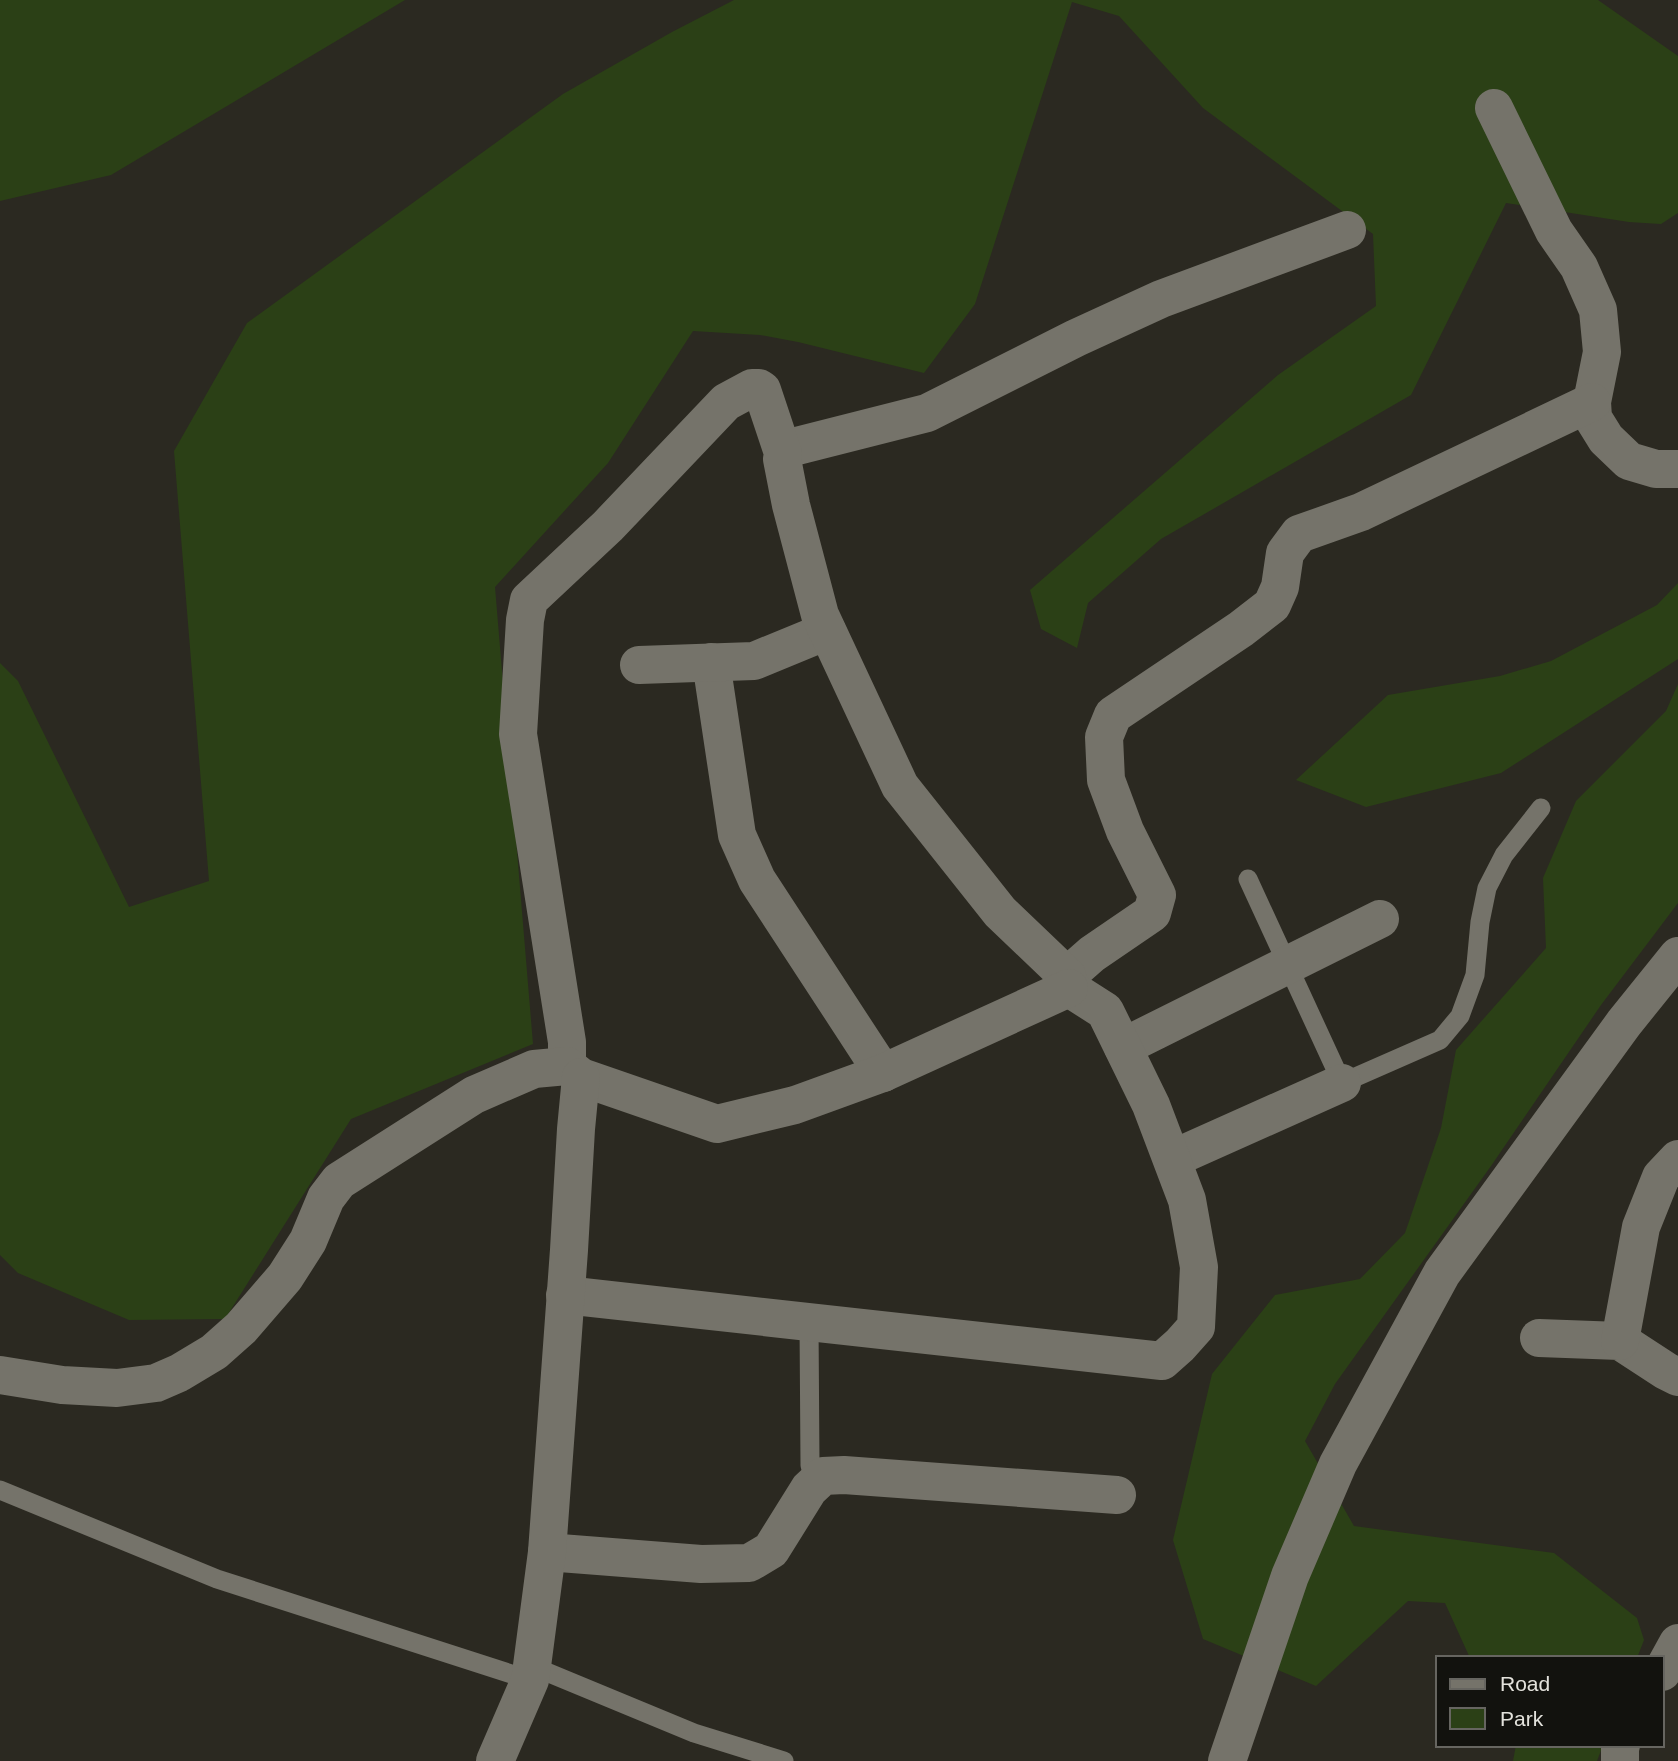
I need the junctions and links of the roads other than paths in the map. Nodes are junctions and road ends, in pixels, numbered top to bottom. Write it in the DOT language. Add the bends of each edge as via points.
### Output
graph roads {
  1 [pos="1494,108"];
  2 [pos="1348,230"];
  3 [pos="1592,402"];
  4 [pos="783,453"];
  5 [pos="1678,469"];
  6 [pos="827,631"];
  7 [pos="711,662"];
  8 [pos="639,666"];
  9 [pos="1541,808"];
  10 [pos="1248,879"];
  11 [pos="1380,919"];
  12 [pos="1678,956"];
  13 [pos="1288,965"];
  14 [pos="1068,982"];
  15 [pos="1123,1047"];
  16 [pos="574,1072"];
  17 [pos="883,1073"];
  18 [pos="1342,1083"];
  19 [pos="1172,1159"];
  20 [pos="1678,1159"];
  21 [pos="565,1295"];
  22 [pos="809,1322"];
  23 [pos="1539,1338"];
  24 [pos="1620,1340"];
  25 [pos="0,1375"];
  26 [pos="1678,1377"];
  27 [pos="815,1484"];
  28 [pos="0,1490"];
  29 [pos="1116,1495"];
  30 [pos="547,1552"];
  31 [pos="1678,1643"];
  32 [pos="1664,1668"];
  33 [pos="531,1673"];
  34 [pos="495,1761"];
  35 [pos="784,1761"];
  36 [pos="1227,1761"];
  1 -- 3 [label="street" via="1598,310 1602,352"];
  2 -- 4 [label="street" via="1161,299 927,413"];
  3 -- 5 [label="street" via="1593,418 1606,439 1629,461 1656,469"];
  3 -- 14 [label="street" via="1361,512 1299,534 1285,553 1272,606 1113,715 1104,737 1105,780 1157,895 1152,913 1092,954"];
  4 -- 6 [label="street" via="792,505"];
  4 -- 16 [label="street" via="762,390 752,388 726,402 608,526 529,600 517,734"];
  6 -- 7 [label="street" via="754,661"];
  6 -- 14 [label="street" via="900,786 1000,912"];
  7 -- 8 [label="street"];
  7 -- 17 [label="street" via="737,835 757,880"];
  9 -- 18 [label="lane" via="1504,855 1487,888 1475,975 1460,1016 1440,1040"];
  10 -- 13 [label="lane"];
  11 -- 13 [label="street"];
  12 -- 36 [label="street" via="1442,1273 1338,1464 1290,1576"];
  13 -- 15 [label="street"];
  13 -- 18 [label="lane"];
  14 -- 15 [label="street" via="1105,1011"];
  14 -- 17 [label="street"];
  15 -- 19 [label="street"];
  16 -- 17 [label="street" via="717,1124 795,1105"];
  16 -- 21 [label="street" via="576,1129"];
  16 -- 25 [label="street" via="534,1069 474,1095 339,1181 285,1277 241,1328 214,1352 179,1373 156,1383 117,1388"];
  18 -- 19 [label="street"];
  19 -- 22 [label="street" via="1187,1199 1199,1267 1196,1327 1162,1361"];
  20 -- 24 [label="street" via="1661,1177 1641,1227"];
  21 -- 22 [label="street"];
  21 -- 30 [label="street"];
  22 -- 27 [label="lane" via="810,1465"];
  23 -- 24 [label="street"];
  24 -- 26 [label="street"];
  27 -- 29 [label="street" via="823,1476 844,1475"];
  27 -- 30 [label="street" via="771,1550 749,1563 701,1564"];
  28 -- 33 [label="lane" via="217,1579"];
  30 -- 33 [label="street"];
  31 -- 32 [label="street"];
  33 -- 34 [label="street"];
  33 -- 35 [label="lane"];
}
